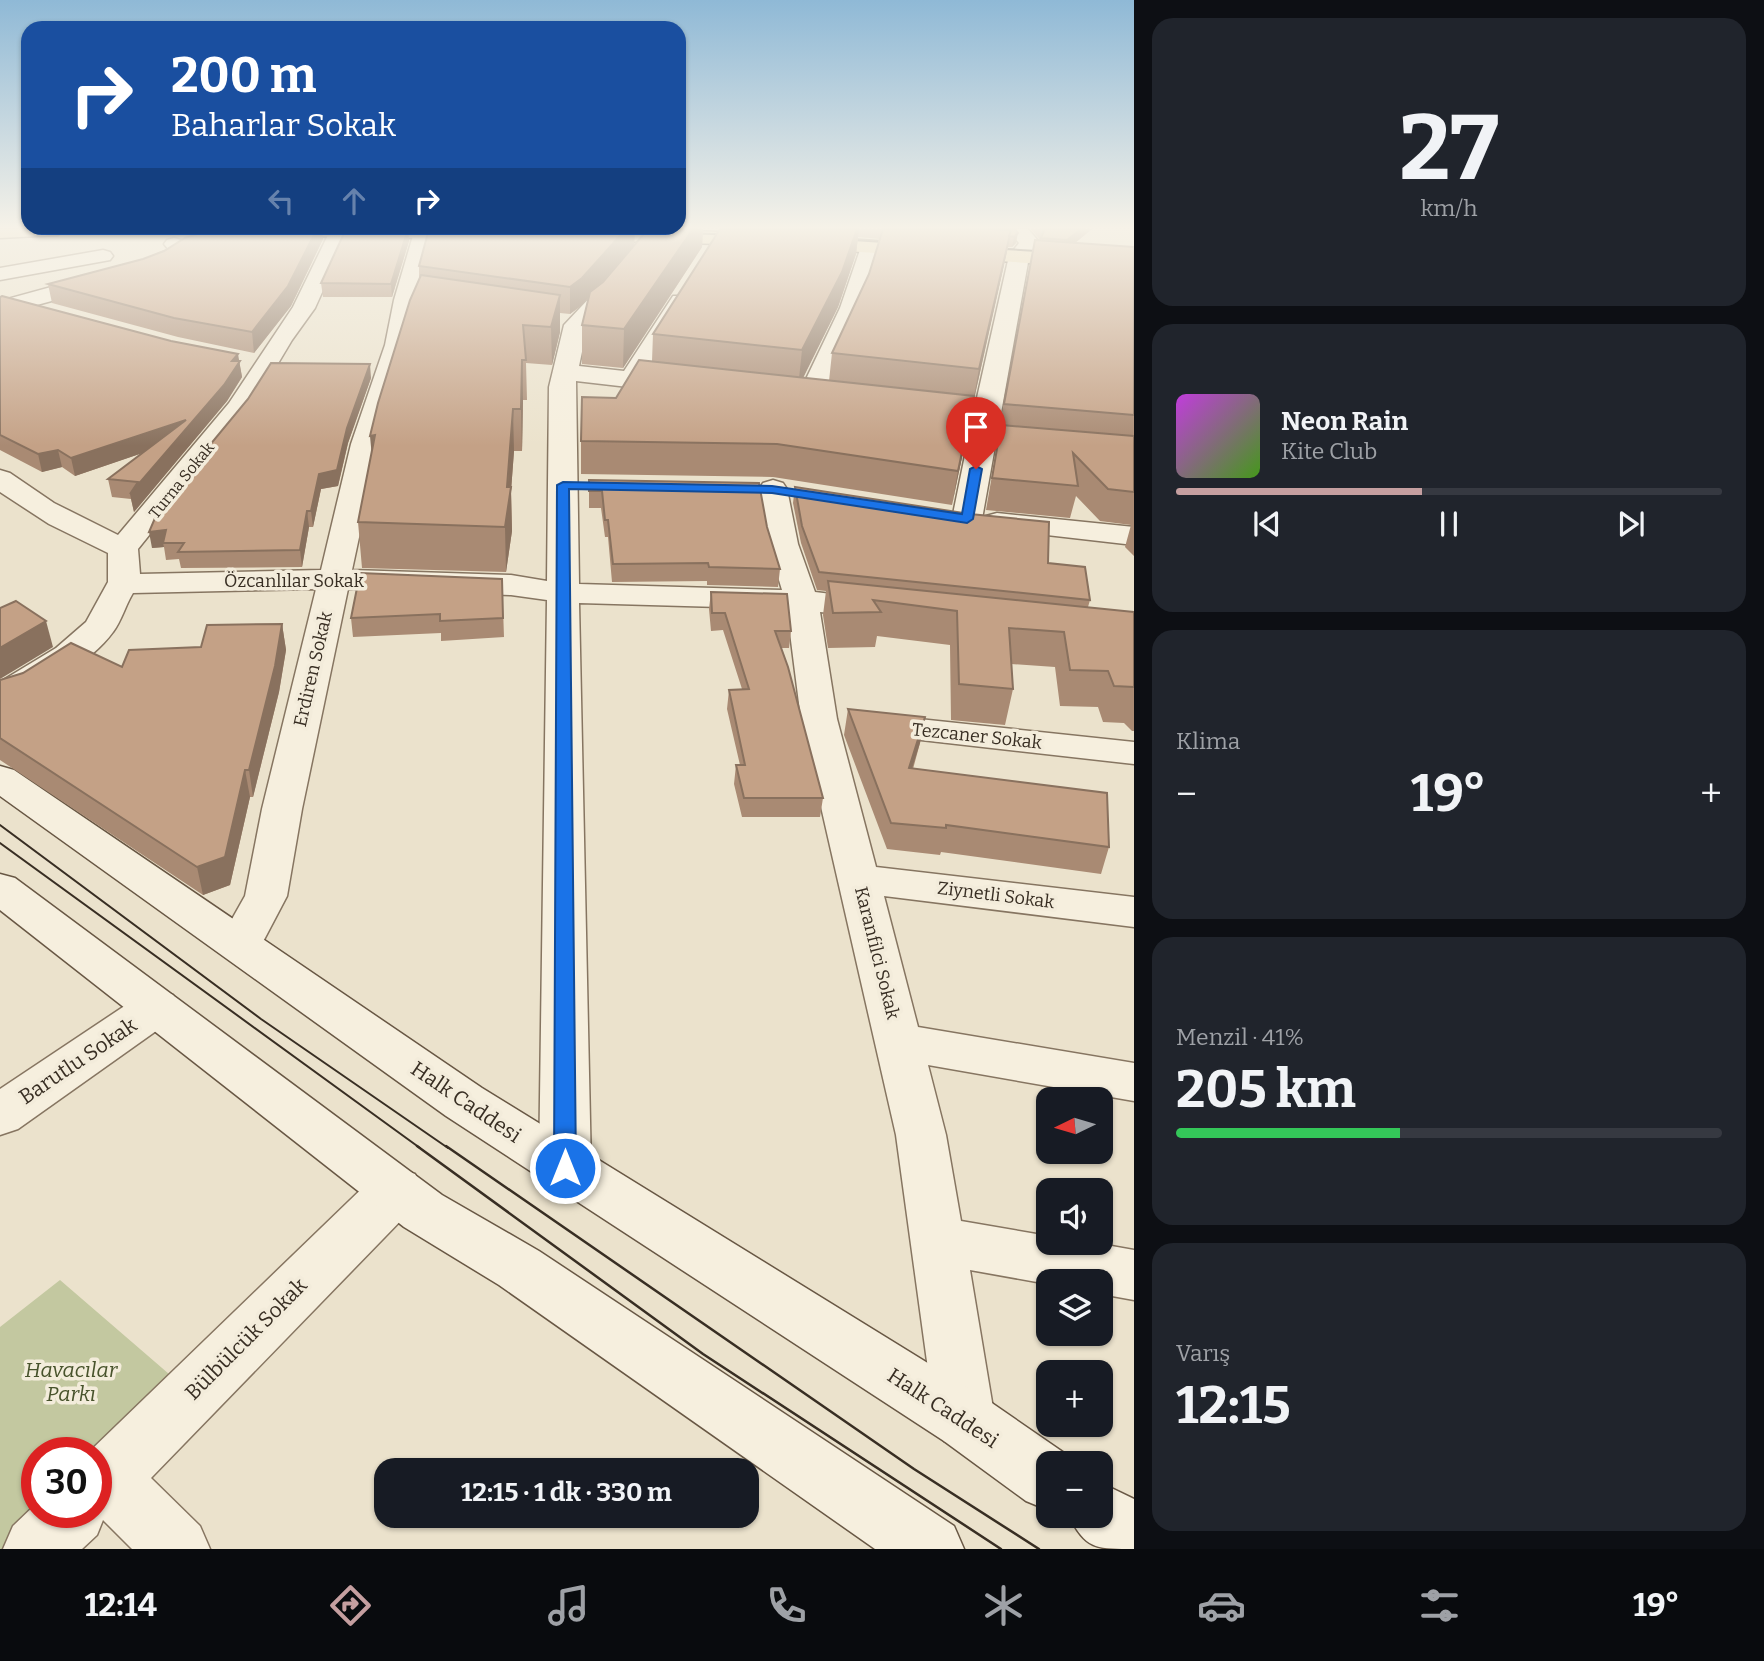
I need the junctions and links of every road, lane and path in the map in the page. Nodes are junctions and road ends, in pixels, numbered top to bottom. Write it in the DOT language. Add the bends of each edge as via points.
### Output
graph roads {
  1 [pos="25,301"];
  2 [pos="307,301"];
  3 [pos="418,301"];
  4 [pos="601,301"];
  5 [pos="681,301"];
  6 [pos="853,301"];
  7 [pos="1010,301"];
  8 [pos="8,306"];
  9 [pos="55,314"];
  10 [pos="565,372"];
  11 [pos="631,379"];
  12 [pos="700,387"];
  13 [pos="782,397"];
  14 [pos="810,400"];
  15 [pos="836,403"];
  16 [pos="890,410"];
  17 [pos="983,432"];
  18 [pos="1008,447"];
  19 [pos="0,479"];
  20 [pos="772,491"];
  21 [pos="1134,537"];
  22 [pos="123,548"];
  23 [pos="333,579"];
  24 [pos="124,584"];
  25 [pos="562,593"];
  26 [pos="802,600"];
  27 [pos="913,612"];
  28 [pos="0,697"];
  29 [pos="819,719"];
  30 [pos="1134,753"];
  31 [pos="0,778"];
  32 [pos="859,879"];
  33 [pos="0,888"];
  34 [pos="1134,912"];
  35 [pos="240,944"];
  36 [pos="157,1007"];
  37 [pos="899,1042"];
  38 [pos="1134,1082"];
  39 [pos="0,1115"];
  40 [pos="565,1168"];
  41 [pos="397,1190"];
  42 [pos="936,1240"];
  43 [pos="1134,1275"];
  44 [pos="965,1420"];
  45 [pos="1036,1470"];
  46 [pos="112,1474"];
  47 [pos="112,1507"];
  48 [pos="1113,1523"];
  49 [pos="57,1528"];
  50 [pos="1134,1536"];
  51 [pos="36,1549"];
  52 [pos="177,1549"];
  53 [pos="932,1549"];
  1 -- 8 [label="street"];
  2 -- 22 [label="street, Turna Sokak" via="239,407"];
  3 -- 23 [label="street, Erdiren Sokak" via="397,345 377,366 365,444"];
  4 -- 10 [label="street" via="592,312 562,323"];
  5 -- 11 [label="street"];
  6 -- 14 [label="street"];
  7 -- 17 [label="street"];
  8 -- 9 [label="street"];
  10 -- 11 [label="street"];
  10 -- 25 [label="street" via="562,387 577,486"];
  11 -- 12 [label="street"];
  13 -- 14 [label="street"];
  14 -- 15 [label="street"];
  16 -- 17 [label="street"];
  17 -- 18 [label="street"];
  17 -- 21 [label="street" via="954,517"];
  19 -- 22 [label="street" via="85,532"];
  20 -- 26 [label="street, Karanfilci Sokak"];
  22 -- 24 [label="street"];
  23 -- 24 [label="street, Özcanlılar Sokak"];
  23 -- 25 [label="street, Özcanlılar Sokak" via="511,585"];
  23 -- 35 [label="street, Erdiren Sokak" via="266,896"];
  24 -- 28 [label="street" via="99,629"];
  25 -- 26 [label="street, Özcanlılar Sokak"];
  25 -- 40 [label="street"];
  26 -- 27 [label="street, Özcanlılar Sokak"];
  26 -- 29 [label="street, Karanfilci Sokak"];
  29 -- 30 [label="street, Tezcaner Sokak"];
  29 -- 32 [label="street, Karanfilci Sokak"];
  31 -- 35 [label="street, Halk Caddesi"];
  32 -- 34 [label="street, Ziynetli Sokak"];
  32 -- 37 [label="street, Karanfilci Sokak"];
  33 -- 36 [label="street"];
  35 -- 40 [label="street, Halk Caddesi"];
  36 -- 39 [label="street, Barutlu Sokak"];
  36 -- 41 [label="street"];
  37 -- 38 [label="street"];
  37 -- 42 [label="street, Karanfilci Sokak" via="921,1135"];
  40 -- 44 [label="street, Halk Caddesi"];
  41 -- 46 [label="street, Bülbülcük Sokak"];
  41 -- 53 [label="street"];
  42 -- 43 [label="street"];
  42 -- 44 [label="street, Karanfilci Sokak"];
  44 -- 45 [label="street, Halk Caddesi"];
  47 -- 52 [label="street"];
  48 -- 50 [label="street"];
  49 -- 51 [label="street, Bülbülcük Sokak"];
}
